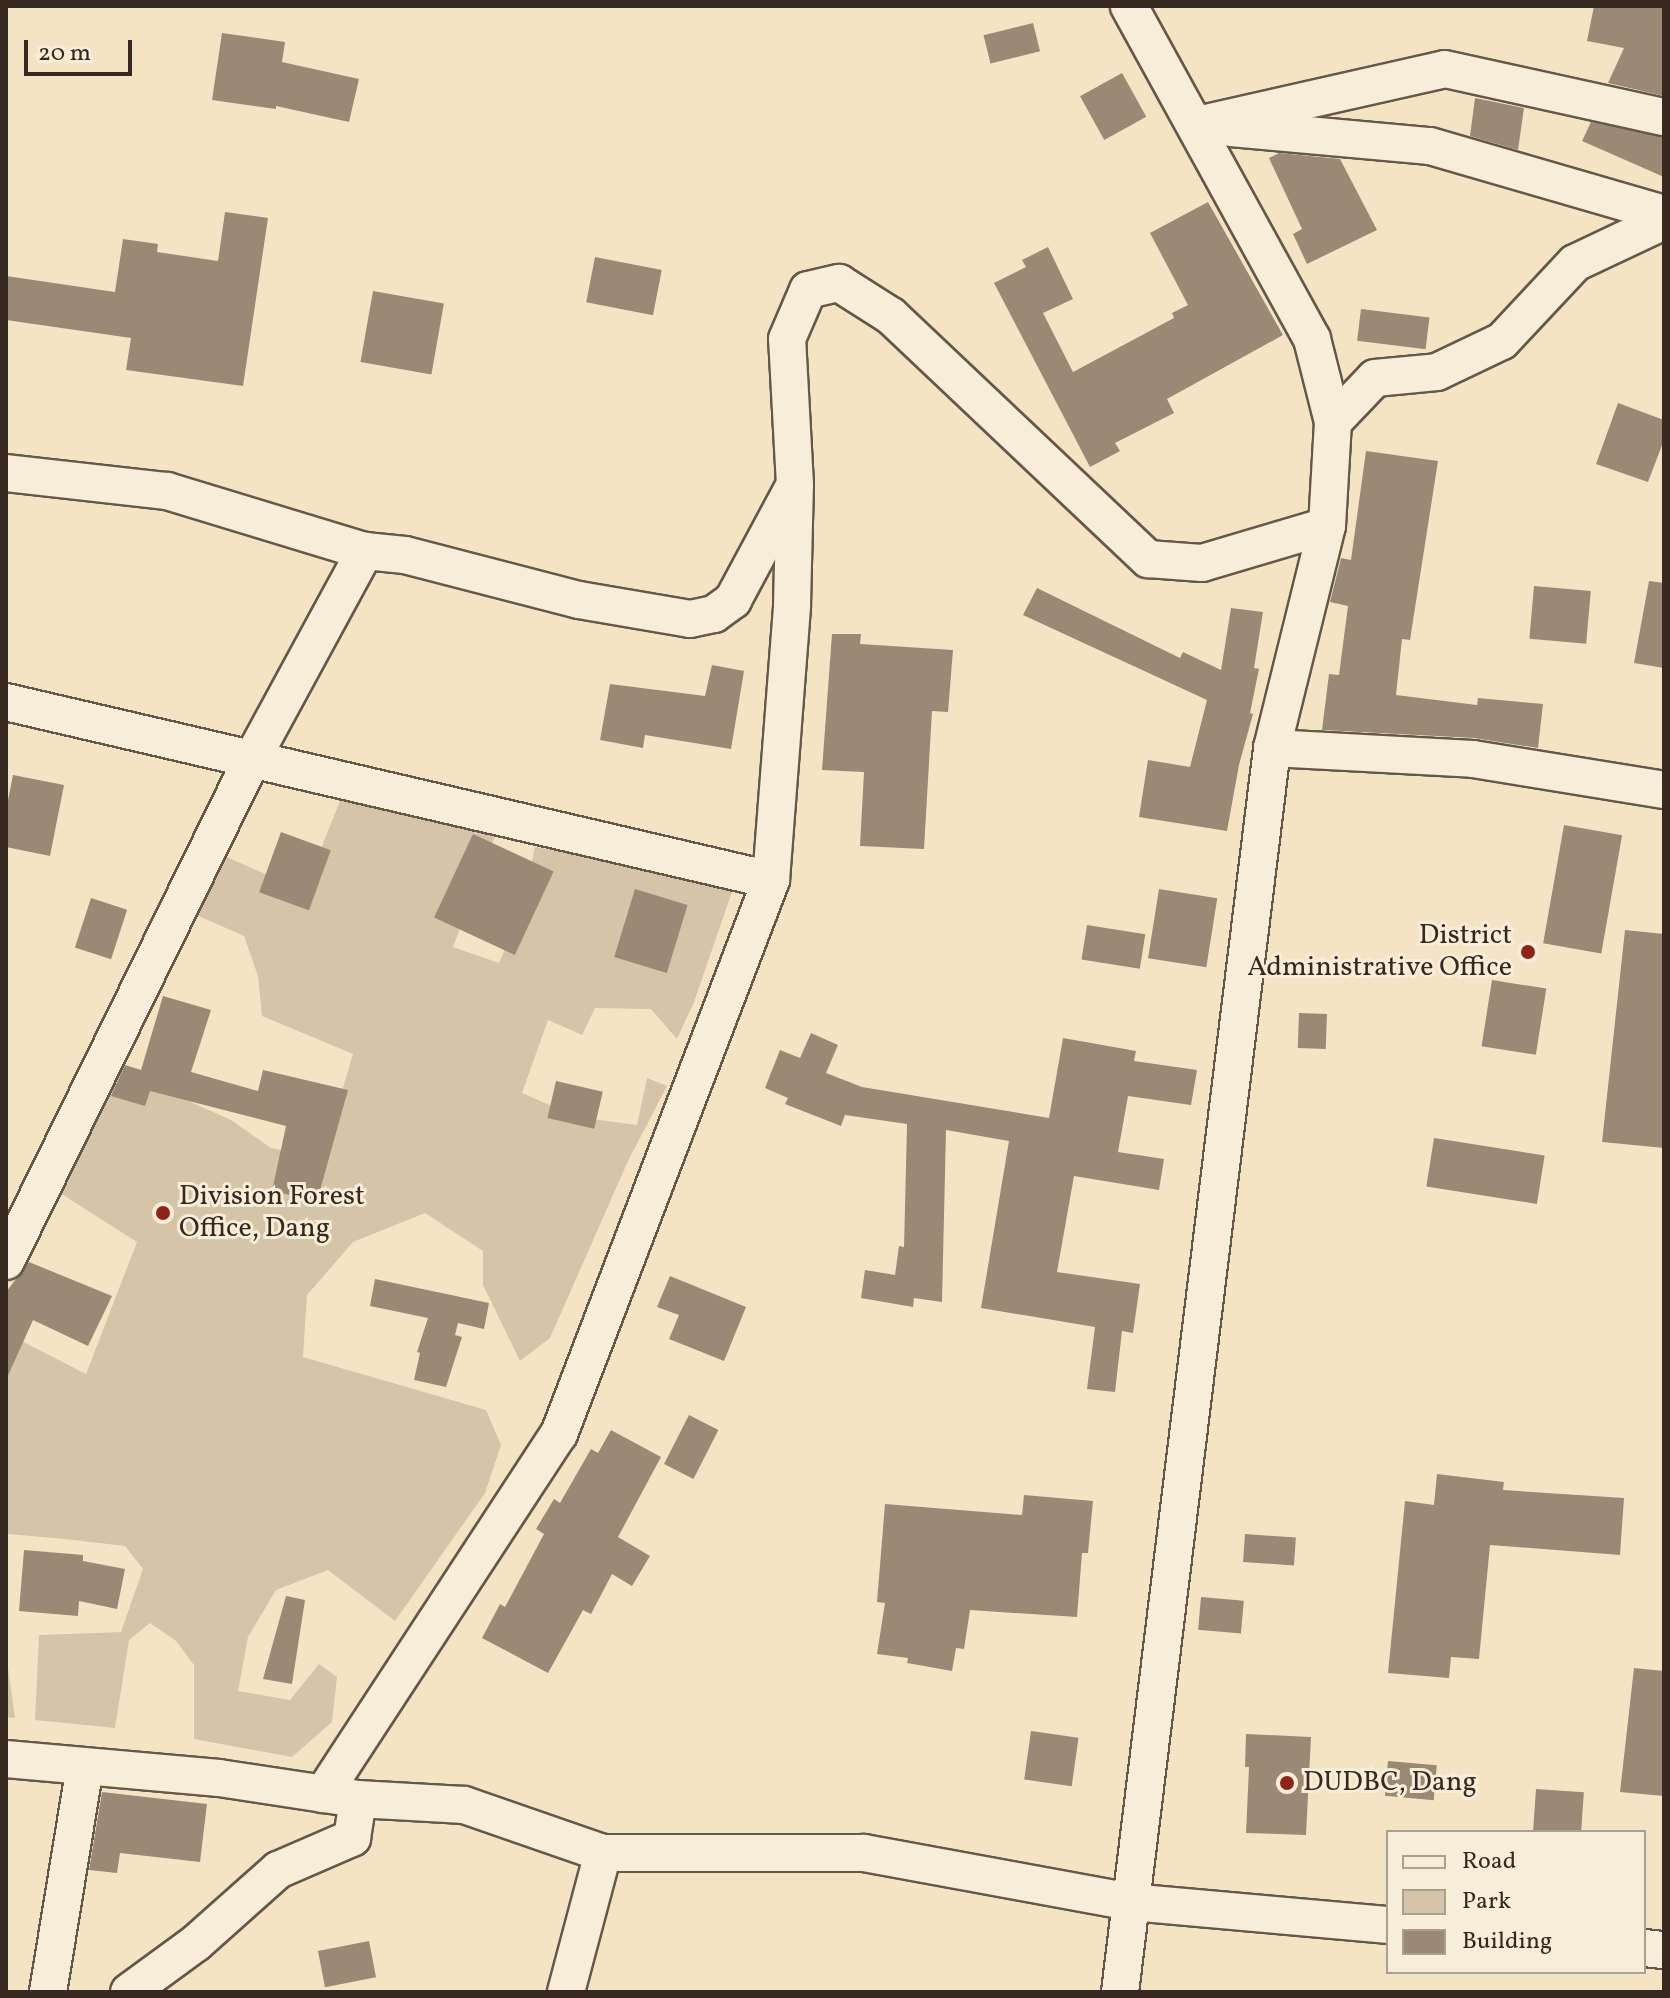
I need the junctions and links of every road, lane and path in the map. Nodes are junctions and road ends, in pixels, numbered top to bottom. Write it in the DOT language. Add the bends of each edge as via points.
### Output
graph roads {
  1 [pos="1129,6"];
  2 [pos="1664,117"];
  3 [pos="1197,125"];
  4 [pos="1664,214"];
  5 [pos="1664,221"];
  6 [pos="1333,422"];
  7 [pos="6,473"];
  8 [pos="795,485"];
  9 [pos="1327,526"];
  10 [pos="365,551"];
  11 [pos="6,702"];
  12 [pos="1272,748"];
  13 [pos="252,759"];
  14 [pos="1664,790"];
  15 [pos="771,880"];
  16 [pos="6,1261"];
  17 [pos="6,1759"];
  18 [pos="85,1767"];
  19 [pos="323,1794"];
  20 [pos="358,1799"];
  21 [pos="603,1853"];
  22 [pos="1130,1902"];
  23 [pos="1386,1925"];
  24 [pos="48,1992"];
  25 [pos="129,1992"];
  26 [pos="566,1992"];
  27 [pos="1120,1992"];
  1 -- 3 [label="street"];
  2 -- 3 [label="street" via="1445,69"];
  3 -- 4 [label="street" via="1430,146"];
  3 -- 6 [label="street" via="1312,339"];
  5 -- 6 [label="street" via="1575,263 1502,341 1437,372 1375,378"];
  6 -- 9 [label="street"];
  7 -- 10 [label="street" via="167,491"];
  8 -- 9 [label="street" via="787,339 808,290 839,283 891,316 1148,559 1202,563"];
  8 -- 10 [label="street" via="733,600 714,614 690,619 579,600 405,555"];
  8 -- 15 [label="street" via="792,605"];
  9 -- 12 [label="street"];
  10 -- 13 [label="street"];
  11 -- 13 [label="street"];
  12 -- 14 [label="street" via="1473,759"];
  12 -- 22 [label="street"];
  13 -- 15 [label="street"];
  13 -- 16 [label="street"];
  15 -- 19 [label="street" via="559,1434"];
  17 -- 18 [label="street"];
  18 -- 19 [label="street" via="219,1778"];
  18 -- 24 [label="street"];
  19 -- 20 [label="street"];
  20 -- 21 [label="street" via="464,1805"];
  20 -- 25 [label="street" via="352,1838 278,1870 196,1943"];
  21 -- 22 [label="street" via="864,1853"];
  21 -- 26 [label="street"];
  22 -- 23 [label="street"];
  22 -- 27 [label="street"];
}
